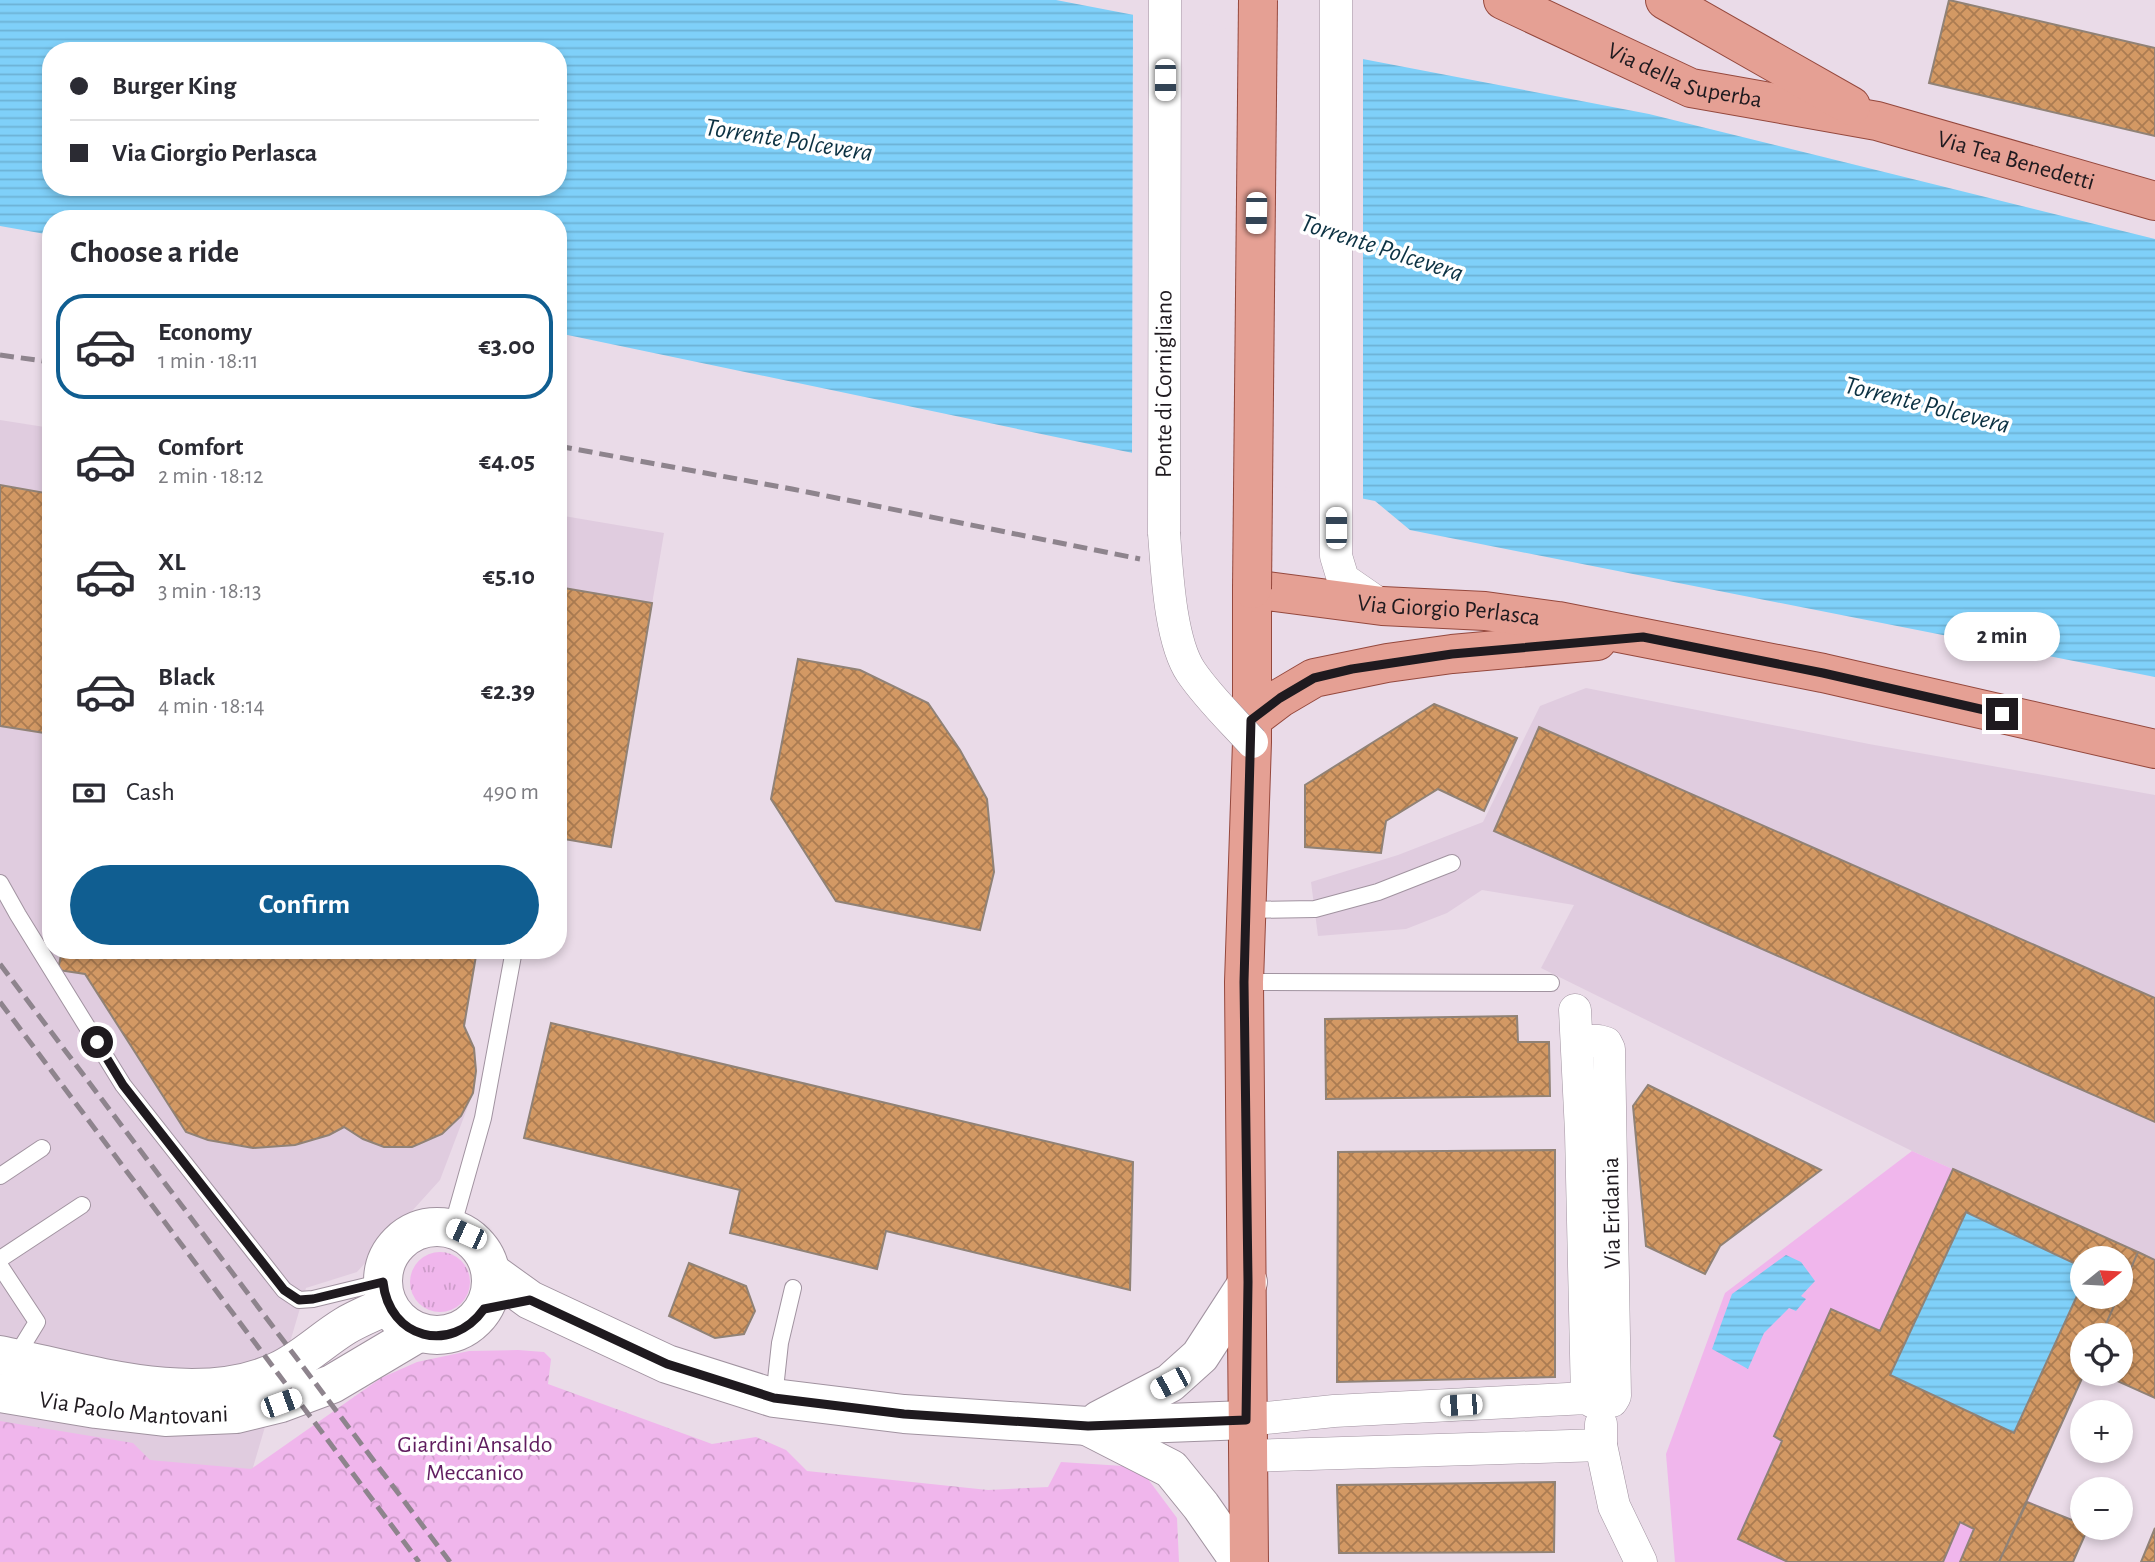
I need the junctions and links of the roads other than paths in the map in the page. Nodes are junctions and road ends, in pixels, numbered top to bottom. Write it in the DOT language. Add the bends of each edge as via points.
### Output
graph roads {
  1 [pos="1165,0"];
  2 [pos="1258,0"];
  3 [pos="1336,0"];
  4 [pos="1503,0"];
  5 [pos="1665,0"];
  6 [pos="1877,121"];
  7 [pos="2155,201"];
  8 [pos="1252,589"];
  9 [pos="1382,606"];
  10 [pos="1643,637"];
  11 [pos="1252,731"];
  12 [pos="2155,749"];
  13 [pos="1452,863"];
  14 [pos="0,883"];
  15 [pos="1245,911"];
  16 [pos="42,954"];
  17 [pos="45,959"];
  18 [pos="512,959"];
  19 [pos="1244,982"];
  20 [pos="1551,983"];
  21 [pos="1576,1026"];
  22 [pos="43,1148"];
  23 [pos="0,1176"];
  24 [pos="82,1205"];
  25 [pos="452,1228"];
  26 [pos="0,1258"];
  27 [pos="0,1266"];
  28 [pos="491,1272"];
  29 [pos="1248,1282"];
  30 [pos="793,1288"];
  31 [pos="385,1293"];
  32 [pos="530,1300"];
  33 [pos="484,1309"];
  34 [pos="418,1333"];
  35 [pos="8,1356"];
  36 [pos="0,1393"];
  37 [pos="774,1398"];
  38 [pos="1594,1401"];
  39 [pos="1088,1426"];
  40 [pos="1247,1438"];
  41 [pos="1601,1445"];
  42 [pos="1240,1562"];
  43 [pos="1249,1562"];
  44 [pos="1641,1562"];
  1 -- 11 [label="street, Ponte di Cornigliano, bridge" via="1164,533 1168,591 1180,649 1190,671"];
  2 -- 8 [label="main road, bridge"];
  3 -- 9 [label="street" via="1336,556 1343,579"];
  4 -- 6 [label="main road, Via della Superba" via="1691,88"];
  5 -- 6 [label="main road"];
  6 -- 7 [label="main road, Via Tea Benedetti"];
  8 -- 9 [label="main road, Via Giorgio Perlasca"];
  8 -- 11 [label="main road"];
  9 -- 10 [label="main road, Via Giorgio Perlasca" via="1485,611"];
  10 -- 11 [label="main road, Via Giorgio Perlasca" via="1452,654 1314,678 1280,698"];
  10 -- 12 [label="main road, Via Giorgio Perlasca"];
  11 -- 15 [label="main road"];
  13 -- 15 [label="lane" via="1378,892 1315,909"];
  14 -- 16 [label="lane"];
  15 -- 19 [label="main road"];
  17 -- 31 [label="lane" via="123,1085 284,1290 299,1300"];
  18 -- 25 [label="lane" via="483,1118"];
  19 -- 20 [label="lane"];
  19 -- 29 [label="main road"];
  21 -- 38 [label="street, Via Eridania" via="1597,1207"];
  22 -- 23 [label="lane"];
  24 -- 26 [label="lane"];
  25 -- 28 [label="street" via="478,1244"];
  25 -- 31 [label="street" via="419,1230 404,1238 385,1265"];
  27 -- 35 [label="lane" via="37,1322"];
  28 -- 32 [label="street"];
  28 -- 33 [label="street" via="490,1297"];
  29 -- 39 [label="street" via="1200,1356 1170,1383"];
  29 -- 40 [label="main road"];
  30 -- 37 [label="lane"];
  31 -- 34 [label="street" via="401,1321"];
  31 -- 35 [label="street, Via Paolo Mantovani" via="278,1371 234,1385 169,1388"];
  32 -- 33 [label="street"];
  32 -- 37 [label="street" via="667,1364"];
  33 -- 34 [label="street" via="463,1330 449,1335"];
  34 -- 36 [label="street, Via Paolo Mantovani" via="332,1384 236,1414 165,1417"];
  37 -- 39 [label="street" via="904,1414"];
  38 -- 40 [label="street" via="1334,1411"];
  38 -- 41 [label="street, Via Eridania"];
  39 -- 40 [label="street"];
  39 -- 42 [label="street" via="1171,1469"];
  40 -- 41 [label="street"];
  40 -- 43 [label="main road"];
  41 -- 44 [label="street, Via Eridania" via="1614,1506"];
}
